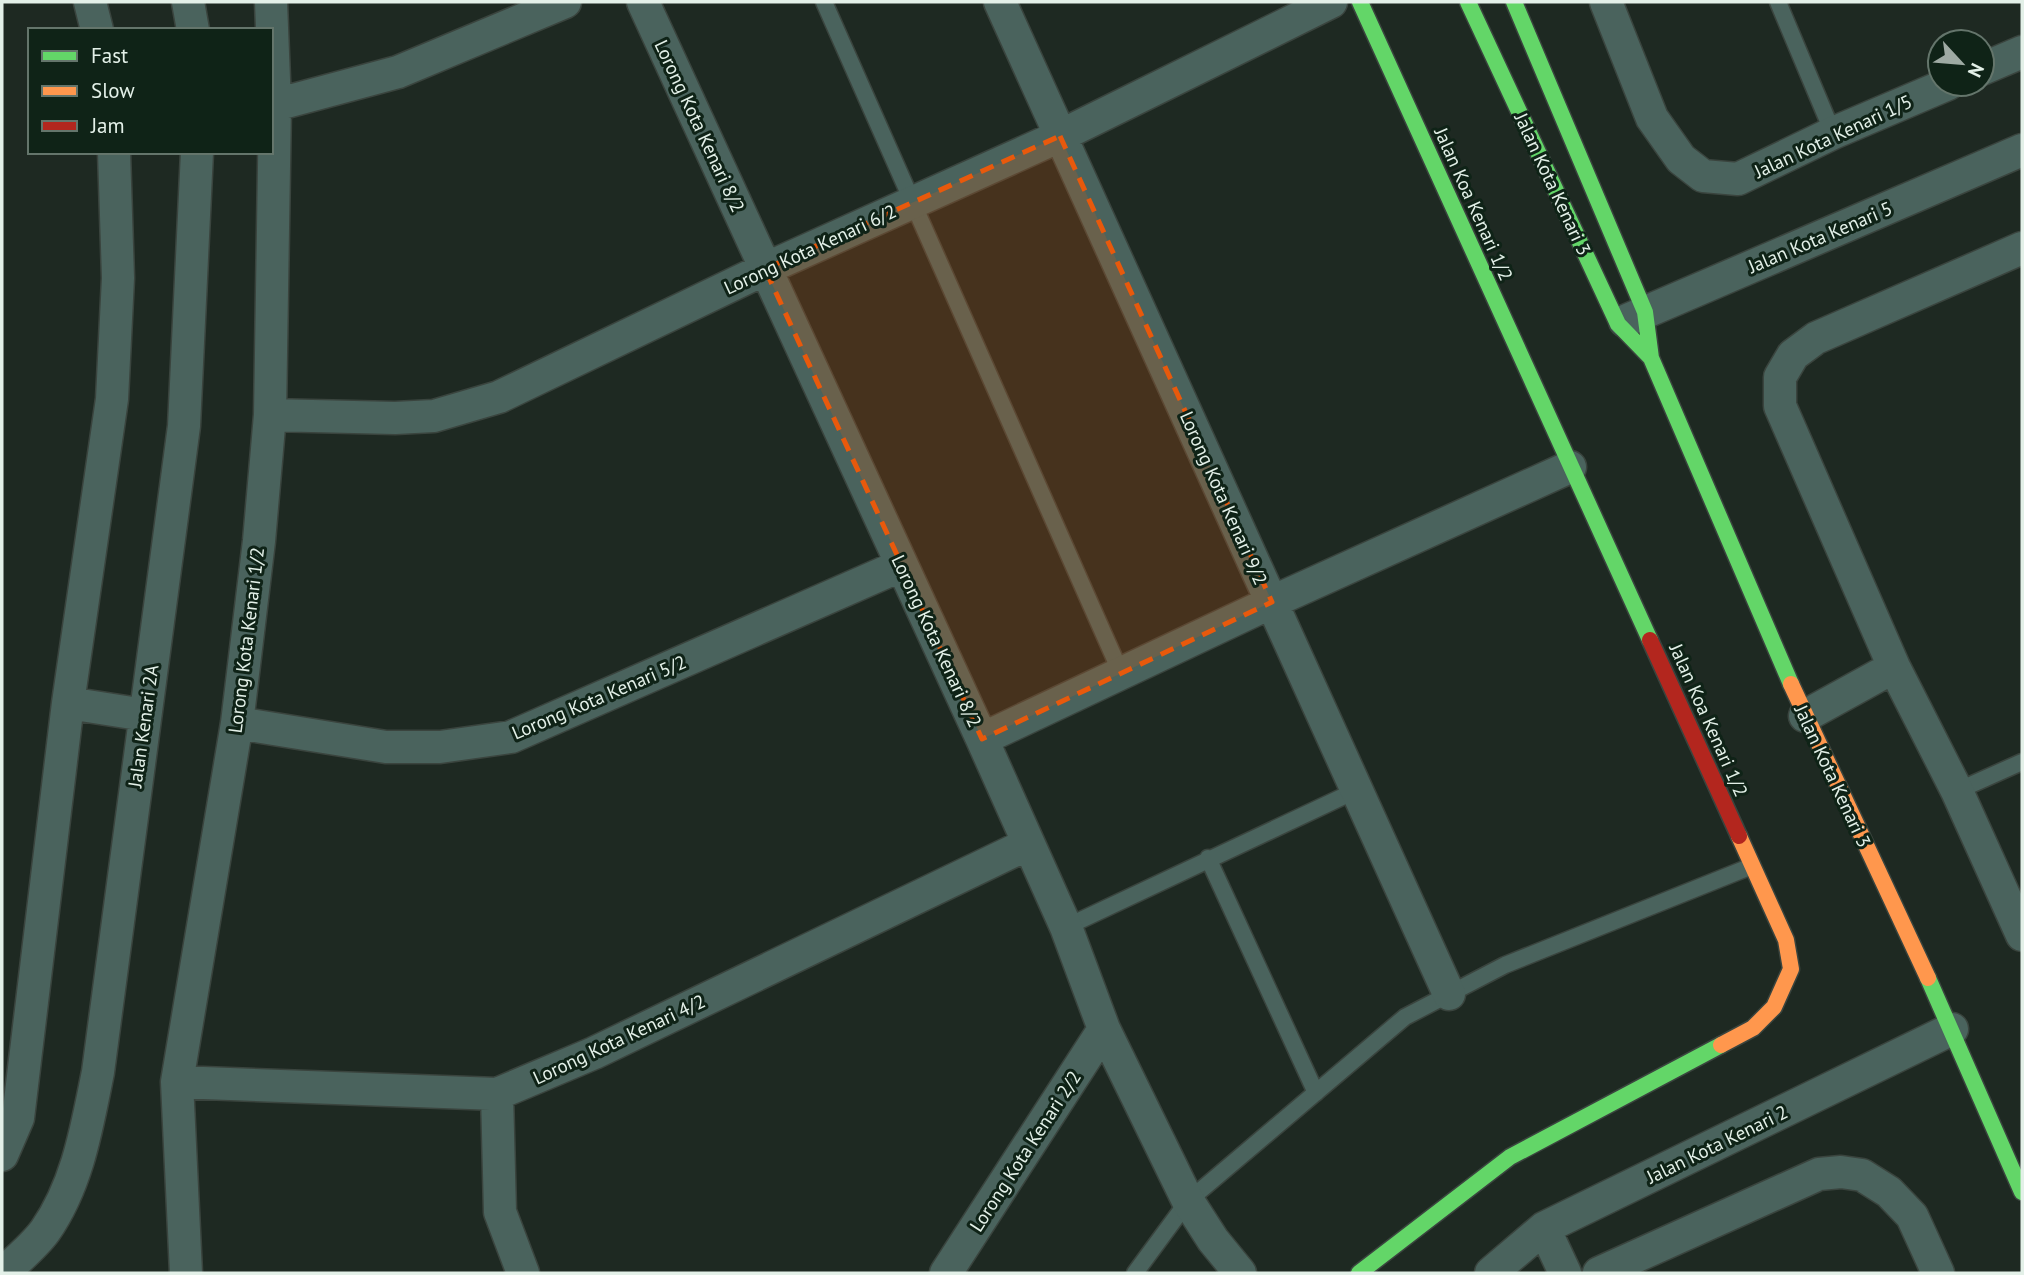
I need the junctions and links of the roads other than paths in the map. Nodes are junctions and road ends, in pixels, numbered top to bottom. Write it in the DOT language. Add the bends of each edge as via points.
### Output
graph roads {
  1 [pos="90,2"];
  2 [pos="188,2"];
  3 [pos="271,2"];
  4 [pos="565,2"];
  5 [pos="643,2"];
  6 [pos="824,2"];
  7 [pos="1000,2"];
  8 [pos="1331,2"];
  9 [pos="1360,2"];
  10 [pos="1468,2"];
  11 [pos="1514,2"];
  12 [pos="1606,2"];
  13 [pos="1778,2"];
  14 [pos="96,28"];
  15 [pos="193,28"];
  16 [pos="272,28"];
  17 [pos="2022,52"];
  18 [pos="273,54"];
  19 [pos="1996,63"];
  20 [pos="1926,93"];
  21 [pos="275,105"];
  22 [pos="1833,133"];
  23 [pos="1060,136"];
  24 [pos="2022,150"];
  25 [pos="114,154"];
  26 [pos="197,154"];
  27 [pos="913,200"];
  28 [pos="2022,248"];
  29 [pos="765,269"];
  30 [pos="1632,318"];
  31 [pos="1651,358"];
  32 [pos="270,415"];
  33 [pos="1570,467"];
  34 [pos="902,565"];
  35 [pos="1272,602"];
  36 [pos="1894,667"];
  37 [pos="1121,673"];
  38 [pos="68,703"];
  39 [pos="145,715"];
  40 [pos="1805,716"];
  41 [pos="237,723"];
  42 [pos="982,739"];
  43 [pos="2022,762"];
  44 [pos="1357,790"];
  45 [pos="1957,791"];
  46 [pos="1028,844"];
  47 [pos="1208,859"];
  48 [pos="1752,866"];
  49 [pos="1066,926"];
  50 [pos="2022,935"];
  51 [pos="1449,994"];
  52 [pos="1104,1028"];
  53 [pos="1952,1029"];
  54 [pos="177,1082"];
  55 [pos="1316,1093"];
  56 [pos="497,1094"];
  57 [pos="2,1155"];
  58 [pos="2022,1192"];
  59 [pos="1188,1200"];
  60 [pos="1544,1228"];
  61 [pos="3,1273"];
  62 [pos="186,1273"];
  63 [pos="523,1273"];
  64 [pos="946,1273"];
  65 [pos="1135,1273"];
  66 [pos="1240,1273"];
  67 [pos="1359,1273"];
  68 [pos="1491,1273"];
  69 [pos="1565,1273"];
  70 [pos="1599,1273"];
  71 [pos="1938,1273"];
  1 -- 14 [label="street"];
  2 -- 15 [label="street"];
  3 -- 16 [label="street, Lorong Kota Kenari 1/2"];
  4 -- 21 [label="street" via="398,72"];
  5 -- 29 [label="street, Lorong Kota Kenari 8/2"];
  6 -- 27 [label="lane"];
  7 -- 23 [label="street, Lorong Kota Kenari 9/2"];
  8 -- 23 [label="street, Lorong Kota Kenari 6/2"];
  9 -- 33 [label="main road, Jalan Koa Kenari 1/2"];
  10 -- 30 [label="main road, Jalan Kota Kenari 3"];
  11 -- 30 [label="main road, Jalan Kota Kenari 3"];
  12 -- 22 [label="street, Jalan Kota Kenari 1/5" via="1653,118 1681,159 1703,176 1738,180"];
  13 -- 22 [label="lane"];
  17 -- 19 [label="street"];
  18 -- 21 [label="street, Lorong Kota Kenari 1/2"];
  20 -- 22 [label="street, Jalan Kota Kenari 1/5"];
  21 -- 32 [label="street, Lorong Kota Kenari 1/2"];
  23 -- 27 [label="street, Lorong Kota Kenari 6/2"];
  23 -- 35 [label="street, Lorong Kota Kenari 9/2"];
  24 -- 30 [label="street, Jalan Kota Kenari 5"];
  25 -- 38 [label="street" via="118,278 113,399"];
  26 -- 39 [label="street, Jalan Kenari 2A" via="184,426"];
  27 -- 29 [label="street, Lorong Kota Kenari 6/2"];
  27 -- 37 [label="lane"];
  28 -- 36 [label="street" via="1816,338 1793,355 1780,377 1780,406"];
  29 -- 32 [label="street, Lorong Kota Kenari 6/2" via="499,397 434,416"];
  29 -- 34 [label="street, Lorong Kota Kenari 8/2"];
  30 -- 31 [label="main road, Jalan Kota Kenari 3"];
  30 -- 31 [label="main road, Jalan Kota Kenari 3"];
  31 -- 40 [label="main road, Jalan Kota Kenari 3"];
  32 -- 41 [label="street, Lorong Kota Kenari 1/2"];
  33 -- 35 [label="street"];
  33 -- 48 [label="main road, Jalan Koa Kenari 1/2"];
  34 -- 41 [label="street, Lorong Kota Kenari 5/2" via="511,737 440,747 386,747"];
  34 -- 42 [label="street, Lorong Kota Kenari 8/2"];
  35 -- 37 [label="street"];
  35 -- 44 [label="street, Lorong Kota Kenari 9/2"];
  36 -- 40 [label="street"];
  36 -- 45 [label="street"];
  37 -- 42 [label="street"];
  38 -- 39 [label="street"];
  38 -- 57 [label="street" via="18,1118"];
  39 -- 61 [label="street, Jalan Kenari 2A" via="86,1134 70,1186 45,1231"];
  40 -- 53 [label="main road, Jalan Kota Kenari 3"];
  41 -- 54 [label="street, Lorong Kota Kenari 1/2"];
  42 -- 46 [label="street, Lorong Kota Kenari 8/2"];
  43 -- 45 [label="lane"];
  44 -- 47 [label="lane"];
  44 -- 51 [label="street, Lorong Kota Kenari 9/2"];
  45 -- 50 [label="street"];
  46 -- 49 [label="street, Lorong Kota Kenari 8/2"];
  46 -- 56 [label="street, Lorong Kota Kenari 4/2" via="594,1054"];
  47 -- 49 [label="lane"];
  47 -- 55 [label="lane"];
  48 -- 51 [label="lane" via="1505,964"];
  48 -- 67 [label="main road, Jalan Koa Kenari 1/2" via="1786,940 1791,969 1774,1007 1754,1028 1510,1157"];
  49 -- 52 [label="street, Lorong Kota Kenari 8/2"];
  51 -- 55 [label="lane" via="1405,1017"];
  52 -- 59 [label="street, Lorong Kota Kenari 8/2"];
  52 -- 64 [label="street, Lorong Kota Kenari 2/2"];
  53 -- 58 [label="main road, Jalan Kota Kenari 3"];
  53 -- 60 [label="street, Jalan Kota Kenari 2"];
  54 -- 56 [label="street, Lorong Kota Kenari 4/2"];
  54 -- 62 [label="street, Lorong Kota Kenari 1/2"];
  55 -- 59 [label="lane"];
  56 -- 63 [label="street" via="500,1212"];
  59 -- 65 [label="lane"];
  59 -- 66 [label="street, Lorong Kota Kenari 8/2"];
  60 -- 68 [label="street, Jalan Kota Kenari 2"];
  60 -- 69 [label="street"];
  70 -- 71 [label="street" via="1819,1174 1840,1172 1861,1175 1889,1192 1912,1216"];
}
